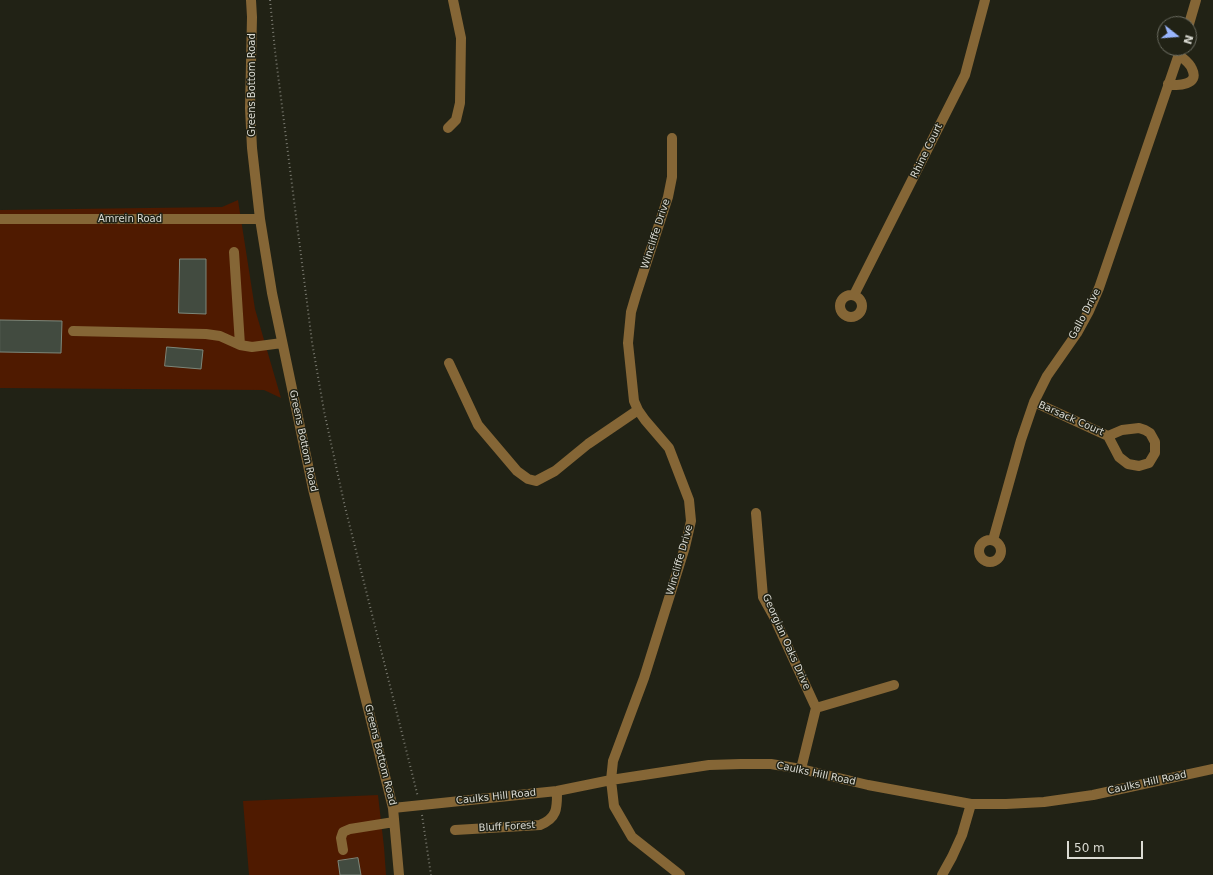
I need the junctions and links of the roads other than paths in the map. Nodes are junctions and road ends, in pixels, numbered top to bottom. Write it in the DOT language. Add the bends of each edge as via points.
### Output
graph roads {
  1 [pos="251,0"];
  2 [pos="453,0"];
  3 [pos="985,0"];
  4 [pos="1196,0"];
  5 [pos="1191,16"];
  6 [pos="1178,56"];
  7 [pos="1183,56"];
  8 [pos="1168,84"];
  9 [pos="448,128"];
  10 [pos="672,138"];
  11 [pos="0,219"];
  12 [pos="260,219"];
  13 [pos="234,252"];
  14 [pos="854,295"];
  15 [pos="73,331"];
  16 [pos="282,343"];
  17 [pos="240,345"];
  18 [pos="449,363"];
  19 [pos="1034,402"];
  20 [pos="638,410"];
  21 [pos="1108,436"];
  22 [pos="756,513"];
  23 [pos="993,540"];
  24 [pos="894,685"];
  25 [pos="816,708"];
  26 [pos="801,769"];
  27 [pos="1213,769"];
  28 [pos="611,780"];
  29 [pos="557,791"];
  30 [pos="971,804"];
  31 [pos="393,808"];
  32 [pos="394,822"];
  33 [pos="455,830"];
  34 [pos="343,850"];
  35 [pos="399,875"];
  36 [pos="680,875"];
  37 [pos="942,875"];
  1 -- 12 [label="street, Greens Bottom Road" via="250,108"];
  2 -- 9 [label="street" via="461,38 460,103 456,120"];
  3 -- 14 [label="street, Rhine Court" via="965,75"];
  4 -- 5 [label="street"];
  6 -- 8 [label="street, Gallo Drive"];
  7 -- 8 [label="street, Gallo Drive" via="1192,68 1192,78 1182,85"];
  8 -- 19 [label="street, Gallo Drive" via="1099,288 1077,333 1047,376"];
  10 -- 20 [label="street, Wincliffe Drive" via="672,177 668,197 631,312 628,343 634,401"];
  11 -- 12 [label="street, Amrein Road"];
  12 -- 16 [label="street, Greens Bottom Road"];
  13 -- 17 [label="street"];
  15 -- 17 [label="street" via="206,334 220,336"];
  16 -- 17 [label="street" via="252,347"];
  16 -- 31 [label="street, Greens Bottom Road" via="313,489"];
  18 -- 20 [label="street" via="478,425 517,471 536,481 555,471 588,444"];
  19 -- 21 [label="street, Barsack Court"];
  19 -- 23 [label="street, Gallo Drive"];
  20 -- 28 [label="street, Wincliffe Drive" via="669,448 689,500 691,521 644,678 613,761"];
  21 -- 21 [label="street, Barsack Court" via="1119,457 1128,464 1139,466 1149,463 1155,454 1155,442 1145,430 1122,430"];
  22 -- 25 [label="street, Georgian Oaks Drive" via="763,597"];
  24 -- 25 [label="street"];
  25 -- 26 [label="street"];
  26 -- 28 [label="street, Caulks Hill Road" via="771,764 709,765"];
  26 -- 30 [label="street, Caulks Hill Road" via="868,785"];
  27 -- 30 [label="street, Caulks Hill Road" via="1093,795 1044,802"];
  28 -- 29 [label="street, Caulks Hill Road"];
  28 -- 36 [label="street, Wincliffe Drive" via="614,806 632,837"];
  29 -- 31 [label="street, Caulks Hill Road"];
  29 -- 33 [label="street, Bluff Forest" via="554,816 547,823"];
  30 -- 37 [label="street" via="962,835"];
  31 -- 32 [label="street, Greens Bottom Road"];
  32 -- 34 [label="street" via="343,832"];
  32 -- 35 [label="street, Greens Bottom Road"];
}
